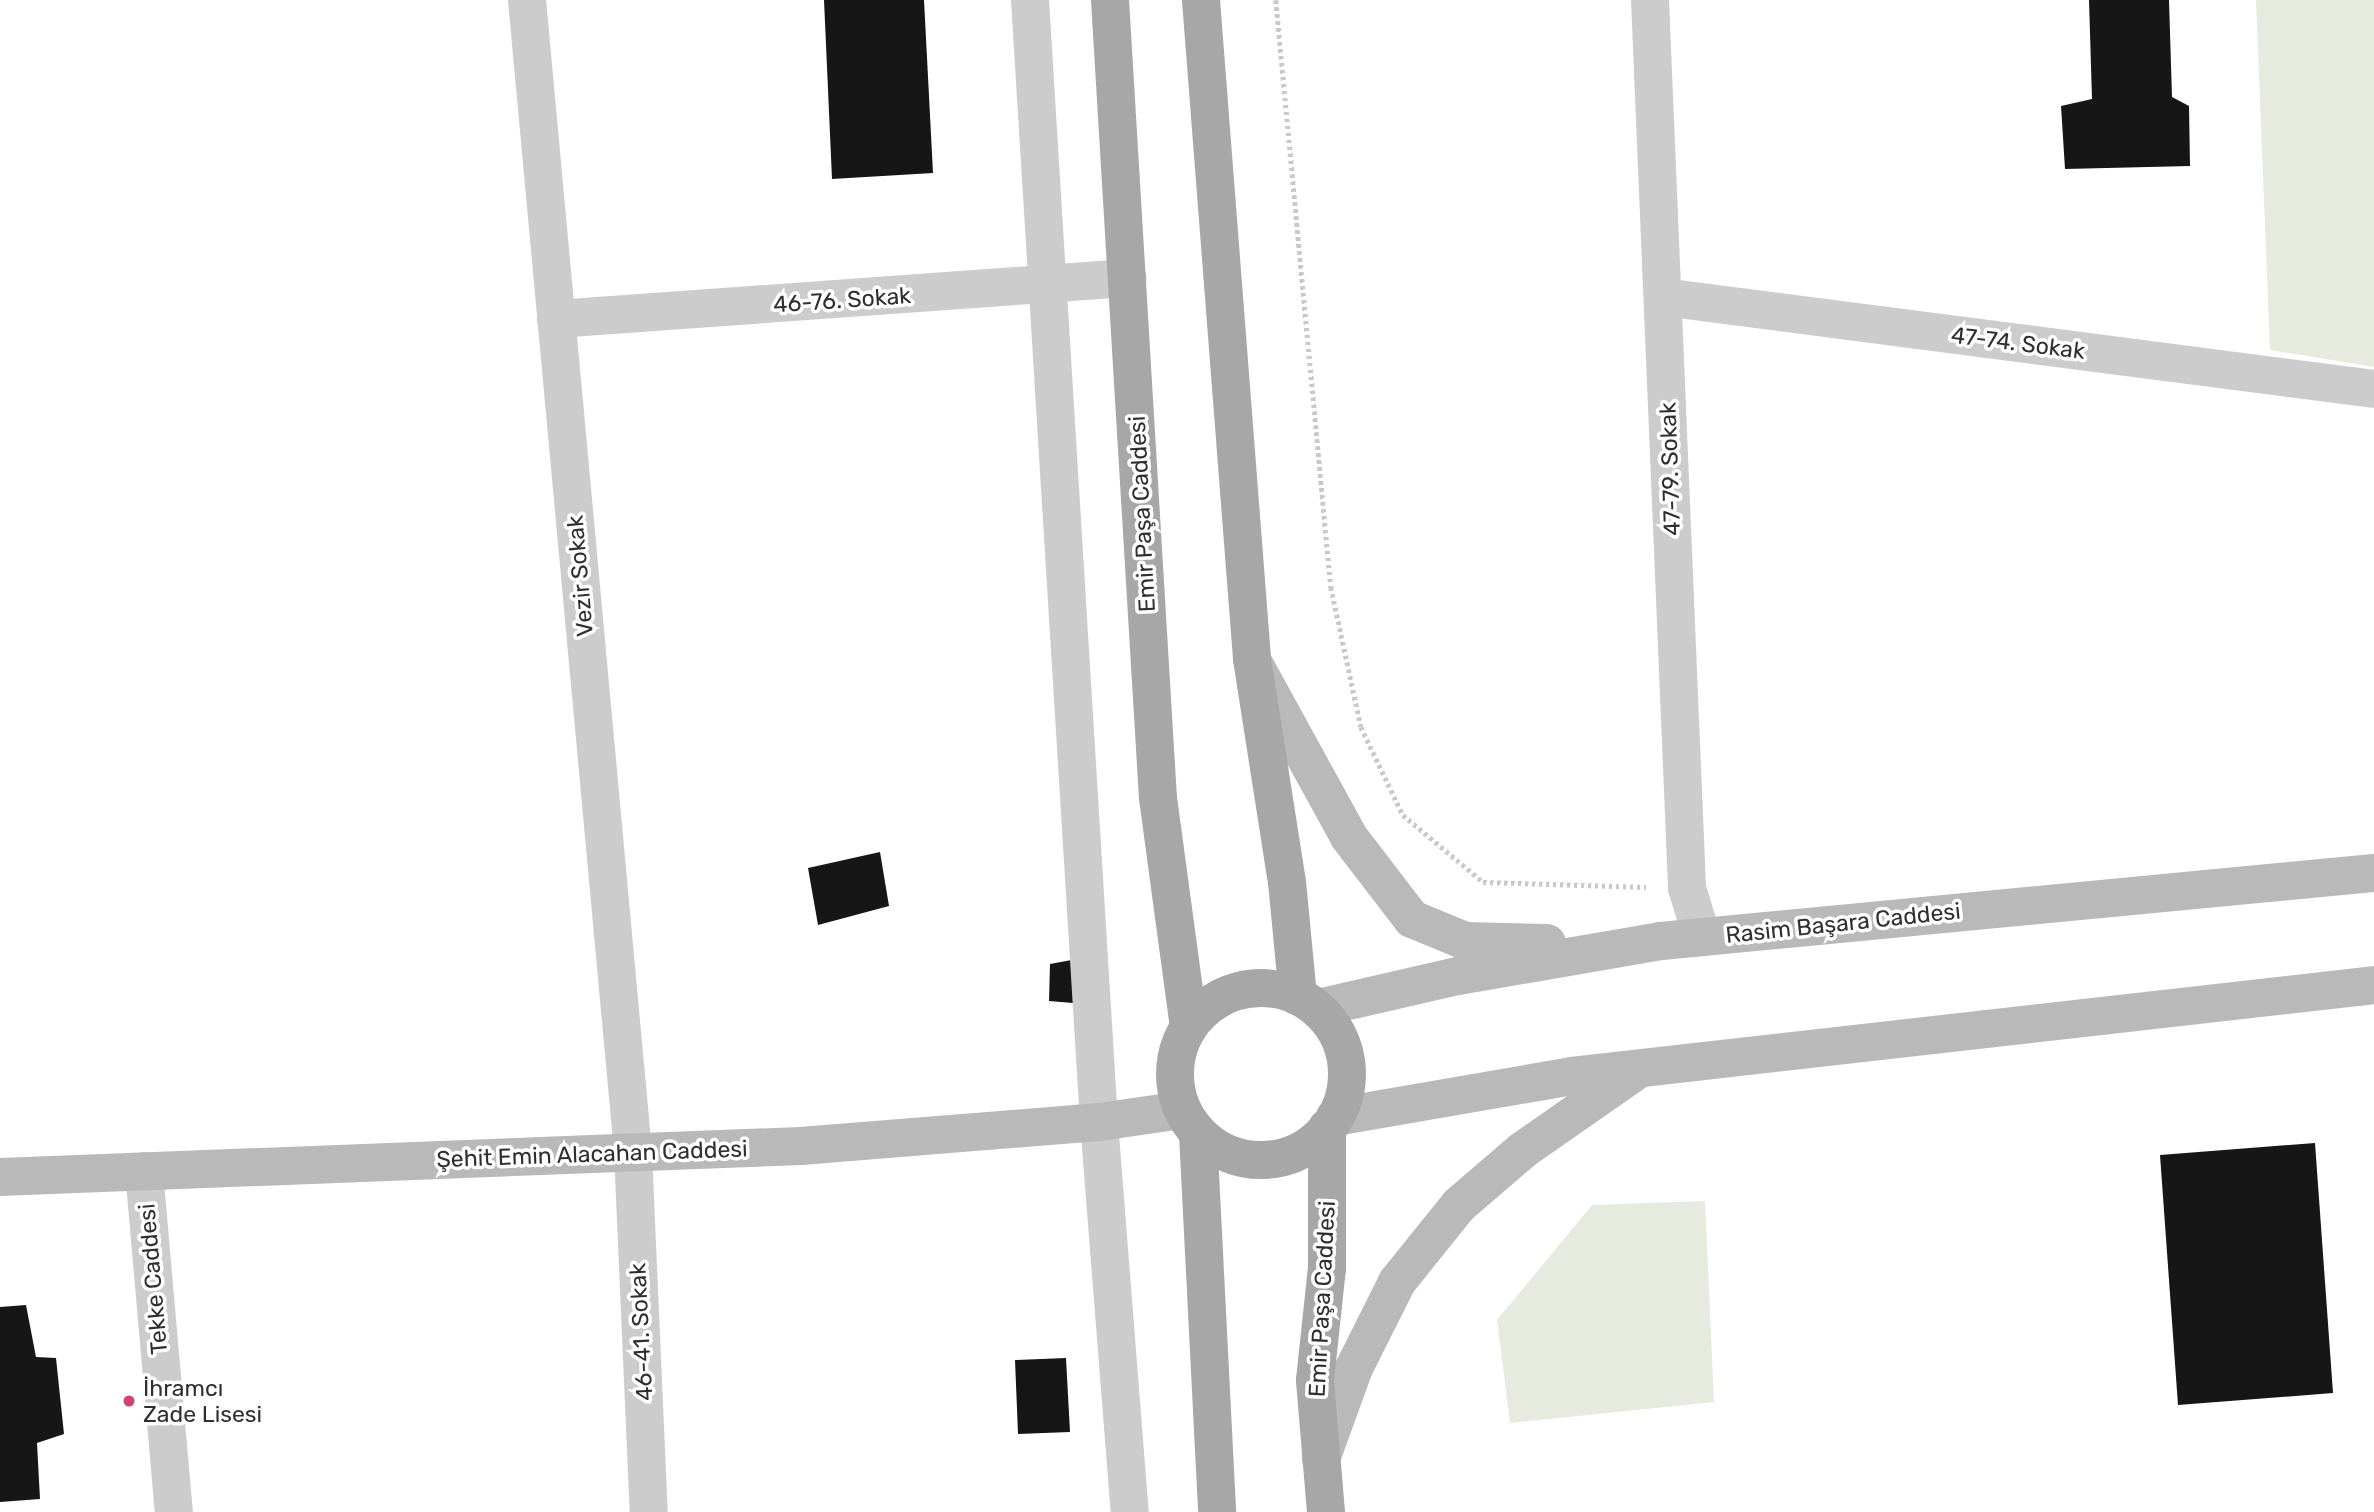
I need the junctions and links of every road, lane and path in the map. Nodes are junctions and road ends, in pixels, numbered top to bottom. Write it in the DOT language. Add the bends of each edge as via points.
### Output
graph roads {
  1 [pos="527,0"];
  2 [pos="1030,0"];
  3 [pos="1110,0"];
  4 [pos="1201,0"];
  5 [pos="1276,0"];
  6 [pos="1650,0"];
  7 [pos="1128,278"];
  8 [pos="1048,285"];
  9 [pos="1663,297"];
  10 [pos="556,319"];
  11 [pos="2374,389"];
  12 [pos="1252,659"];
  13 [pos="2374,873"];
  14 [pos="1687,888"];
  15 [pos="1702,937"];
  16 [pos="1661,941"];
  17 [pos="2374,985"];
  18 [pos="1308,1002"];
  19 [pos="1189,1027"];
  20 [pos="1639,1069"];
  21 [pos="1099,1122"];
  22 [pos="1190,1122"];
  23 [pos="1331,1123"];
  24 [pos="633,1152"];
  25 [pos="144,1171"];
  26 [pos="0,1177"];
  27 [pos="1321,1459"];
  28 [pos="174,1512"];
  29 [pos="649,1512"];
  30 [pos="1130,1512"];
  31 [pos="1217,1512"];
  32 [pos="1326,1512"];
  1 -- 10 [label="street, Vezir Sokak"];
  2 -- 8 [label="street"];
  3 -- 7 [label="main road, Emir Paşa Caddesi"];
  4 -- 12 [label="main road"];
  5 -- 14 [label="path" via="1331,587 1361,727 1403,815 1483,883"];
  6 -- 9 [label="street, 47-79. Sokak"];
  7 -- 8 [label="street, 46-76. Sokak"];
  7 -- 19 [label="main road, Emir Paşa Caddesi" via="1158,797"];
  8 -- 10 [label="street, 46-76. Sokak"];
  8 -- 21 [label="street"];
  9 -- 11 [label="street, 47-74. Sokak"];
  9 -- 14 [label="street, 47-79. Sokak"];
  10 -- 24 [label="street, Vezir Sokak"];
  12 -- 16 [label="street" via="1349,837 1412,919 1465,941"];
  12 -- 18 [label="main road"];
  13 -- 15 [label="street, Rasim Başara Caddesi"];
  14 -- 15 [label="street, 47-79. Sokak"];
  15 -- 16 [label="street, Rasim Başara Caddesi"];
  16 -- 18 [label="street, Rasim Başara Caddesi"];
  17 -- 20 [label="street"];
  18 -- 19 [label="main road" via="1258,988 1231,993 1208,1007"];
  18 -- 23 [label="main road" via="1343,1047 1347,1074"];
  19 -- 22 [label="main road" via="1178,1052 1175,1081"];
  20 -- 23 [label="street"];
  20 -- 27 [label="street" via="1523,1150 1451,1215 1397,1282 1354,1368"];
  21 -- 22 [label="street, Şehit Emin Alacahan Caddesi"];
  21 -- 24 [label="street, Şehit Emin Alacahan Caddesi" via="800,1146"];
  21 -- 30 [label="street"];
  22 -- 23 [label="main road" via="1221,1152 1249,1160 1306,1148"];
  22 -- 31 [label="main road"];
  23 -- 27 [label="main road, Emir Paşa Caddesi" via="1327,1268 1315,1380"];
  24 -- 25 [label="street, Şehit Emin Alacahan Caddesi"];
  24 -- 29 [label="street, 46-41. Sokak"];
  25 -- 26 [label="street, Şehit Emin Alacahan Caddesi"];
  25 -- 28 [label="street, Tekke Caddesi"];
  27 -- 32 [label="main road, Emir Paşa Caddesi"];
}
